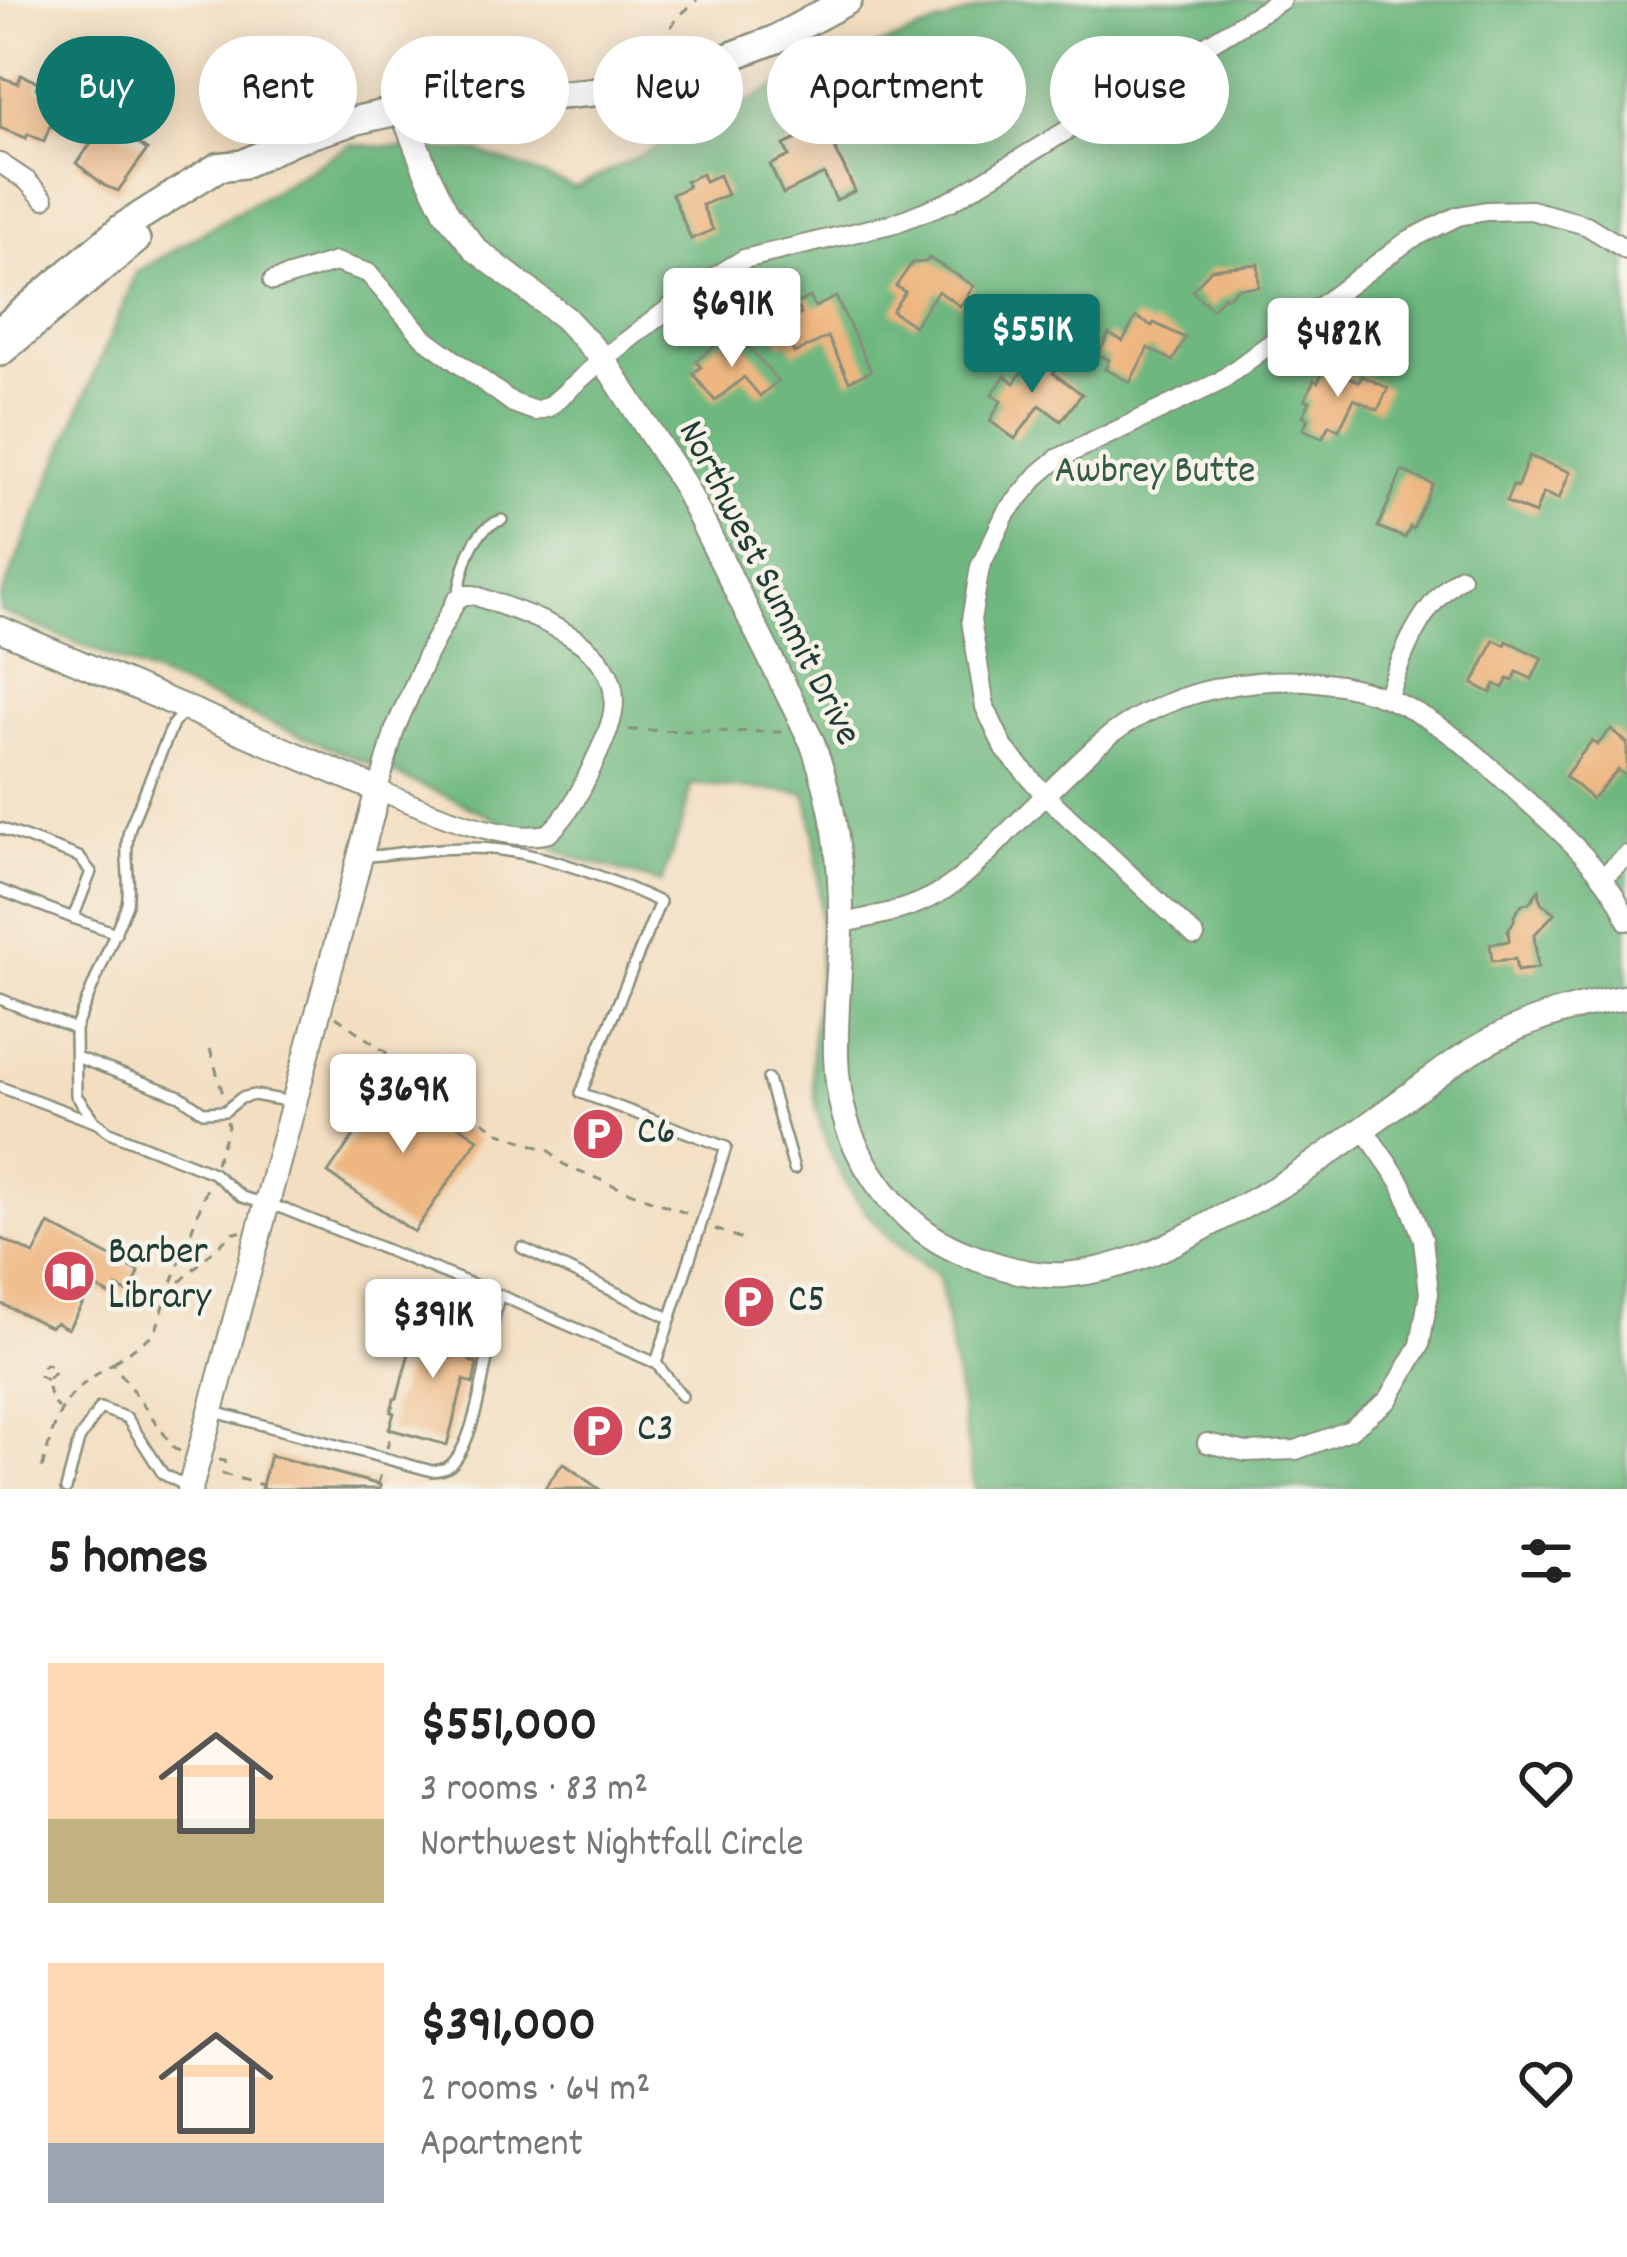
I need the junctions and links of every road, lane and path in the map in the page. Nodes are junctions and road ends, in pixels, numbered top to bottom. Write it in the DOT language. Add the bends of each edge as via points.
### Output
graph roads {
  1 [pos="698,0"];
  2 [pos="1281,0"];
  3 [pos="829,5"];
  4 [pos="664,36"];
  5 [pos="743,52"];
  6 [pos="381,115"];
  7 [pos="415,144"];
  8 [pos="0,164"];
  9 [pos="243,164"];
  10 [pos="44,199"];
  11 [pos="1627,250"];
  12 [pos="273,281"];
  13 [pos="0,331"];
  14 [pos="0,352"];
  15 [pos="603,359"];
  16 [pos="502,520"];
  17 [pos="1461,577"];
  18 [pos="457,599"];
  19 [pos="0,629"];
  20 [pos="1387,698"];
  21 [pos="186,709"];
  22 [pos="609,729"];
  23 [pos="807,732"];
  24 [pos="378,790"];
  25 [pos="1045,795"];
  26 [pos="0,828"];
  27 [pos="1627,855"];
  28 [pos="361,857"];
  29 [pos="1604,876"];
  30 [pos="0,891"];
  31 [pos="73,918"];
  32 [pos="1627,922"];
  33 [pos="841,924"];
  34 [pos="116,933"];
  35 [pos="1195,936"];
  36 [pos="1627,997"];
  37 [pos="0,999"];
  38 [pos="319,1012"];
  39 [pos="75,1029"];
  40 [pos="76,1058"];
  41 [pos="768,1079"];
  42 [pos="0,1087"];
  43 [pos="294,1102"];
  44 [pos="97,1123"];
  45 [pos="1363,1128"];
  46 [pos="794,1168"];
  47 [pos="212,1173"];
  48 [pos="267,1204"];
  49 [pos="701,1222"];
  50 [pos="258,1236"];
  51 [pos="747,1241"];
  52 [pos="522,1248"];
  53 [pos="499,1295"];
  54 [pos="166,1299"];
  55 [pos="670,1318"];
  56 [pos="113,1363"];
  57 [pos="656,1363"];
  58 [pos="47,1380"];
  59 [pos="682,1396"];
  60 [pos="60,1410"];
  61 [pos="212,1411"];
  62 [pos="1207,1443"];
  63 [pos="199,1456"];
  64 [pos="190,1488"];
  65 [pos="66,1489"];
  66 [pos="263,1489"];
  1 -- 4 [label="path"];
  2 -- 15 [label="street" via="951,201 744,260"];
  3 -- 5 [label="main road"];
  6 -- 9 [label="main road"];
  7 -- 15 [label="street, Northwest Summit Drive" via="446,212 476,250 565,318"];
  8 -- 10 [label="street"];
  9 -- 13 [label="main road" via="218,167 140,215"];
  9 -- 14 [label="main road"];
  11 -- 25 [label="street" via="1586,225 1531,209 1458,216 1409,240 1219,382 1039,474 1006,513 980,567 971,620 985,707 1004,748"];
  12 -- 15 [label="street" via="335,262 368,273 424,338 513,404 535,411"];
  15 -- 23 [label="street, Northwest Summit Drive" via="684,485"];
  16 -- 18 [label="lane" via="478,537"];
  17 -- 20 [label="street" via="1410,638"];
  18 -- 22 [label="street" via="474,595 568,633 598,657 614,701"];
  18 -- 24 [label="street" via="395,729"];
  19 -- 21 [label="street"];
  20 -- 25 [label="street" via="1305,680 1190,694 1130,722"];
  20 -- 29 [label="street" via="1463,742"];
  21 -- 24 [label="street"];
  21 -- 34 [label="lane" via="130,827 129,895"];
  22 -- 23 [label="path"];
  22 -- 24 [label="street" via="572,808 538,837 482,828"];
  23 -- 33 [label="street, Northwest Summit Drive" via="837,827"];
  24 -- 28 [label="street"];
  25 -- 33 [label="street" via="936,895"];
  25 -- 35 [label="street"];
  26 -- 31 [label="lane" via="79,857 91,872"];
  27 -- 29 [label="street"];
  28 -- 38 [label="street"];
  28 -- 49 [label="lane" via="499,849 660,902 581,1093 726,1147"];
  29 -- 32 [label="street"];
  30 -- 31 [label="lane"];
  31 -- 34 [label="lane"];
  33 -- 45 [label="street, Northwest Summit Drive" via="836,1056 852,1137 898,1209 958,1252 1061,1275 1111,1267 1165,1250"];
  34 -- 39 [label="lane"];
  36 -- 45 [label="street, Northwest Summit Drive" via="1534,1019 1472,1051"];
  37 -- 39 [label="lane"];
  38 -- 43 [label="street"];
  38 -- 49 [label="path" via="500,1133"];
  39 -- 40 [label="lane"];
  40 -- 43 [label="lane" via="203,1112 226,1111 254,1095"];
  40 -- 44 [label="lane" via="76,1094"];
  41 -- 46 [label="lane"];
  42 -- 44 [label="lane"];
  43 -- 48 [label="street"];
  44 -- 47 [label="lane"];
  45 -- 62 [label="street" via="1402,1184 1424,1239 1429,1293 1420,1346 1388,1400 1350,1430 1296,1450"];
  47 -- 48 [label="lane" via="242,1197"];
  47 -- 54 [label="path"];
  48 -- 50 [label="street"];
  48 -- 53 [label="lane"];
  49 -- 51 [label="path"];
  49 -- 55 [label="lane"];
  50 -- 54 [label="path" via="232,1232"];
  50 -- 61 [label="street"];
  52 -- 55 [label="lane"];
  53 -- 57 [label="lane"];
  53 -- 61 [label="lane" via="467,1437 446,1469 432,1472"];
  54 -- 56 [label="path" via="154,1333"];
  55 -- 57 [label="lane"];
  57 -- 59 [label="lane"];
  58 -- 60 [label="path"];
  61 -- 63 [label="street"];
  63 -- 64 [label="street"];
  63 -- 66 [label="path" via="225,1461 223,1474"];
  64 -- 65 [label="lane" via="163,1474 127,1418 100,1408 79,1440"];
}
